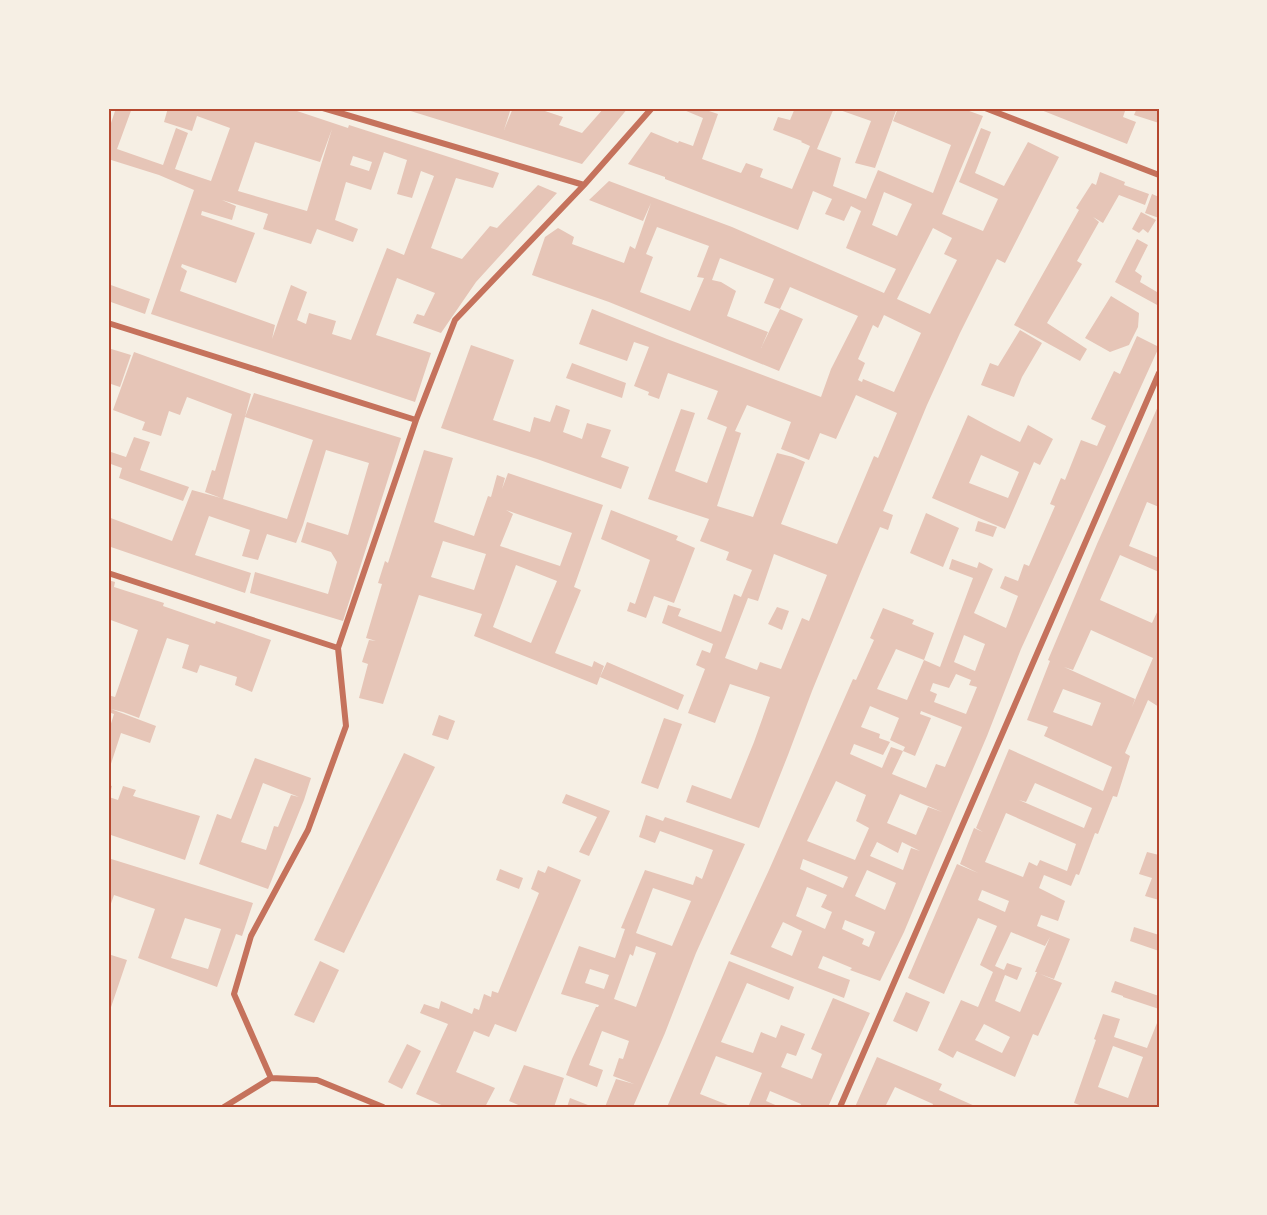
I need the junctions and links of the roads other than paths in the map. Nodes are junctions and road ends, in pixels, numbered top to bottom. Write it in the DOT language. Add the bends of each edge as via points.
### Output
graph roads {
  1 [pos="323,108"];
  2 [pos="652,108"];
  3 [pos="985,108"];
  4 [pos="1159,175"];
  5 [pos="584,185"];
  6 [pos="108,323"];
  7 [pos="1159,373"];
  8 [pos="416,420"];
  9 [pos="108,573"];
  10 [pos="338,648"];
  11 [pos="270,1078"];
  12 [pos="224,1107"];
  13 [pos="384,1107"];
  14 [pos="840,1107"];
  1 -- 5 [label="street"];
  2 -- 5 [label="street"];
  3 -- 4 [label="street"];
  5 -- 8 [label="street" via="455,320"];
  6 -- 8 [label="street"];
  7 -- 14 [label="street"];
  8 -- 10 [label="street"];
  9 -- 10 [label="street"];
  10 -- 11 [label="street" via="346,726 308,830 251,936 234,994"];
  11 -- 12 [label="street"];
  11 -- 13 [label="street" via="317,1080"];
}
